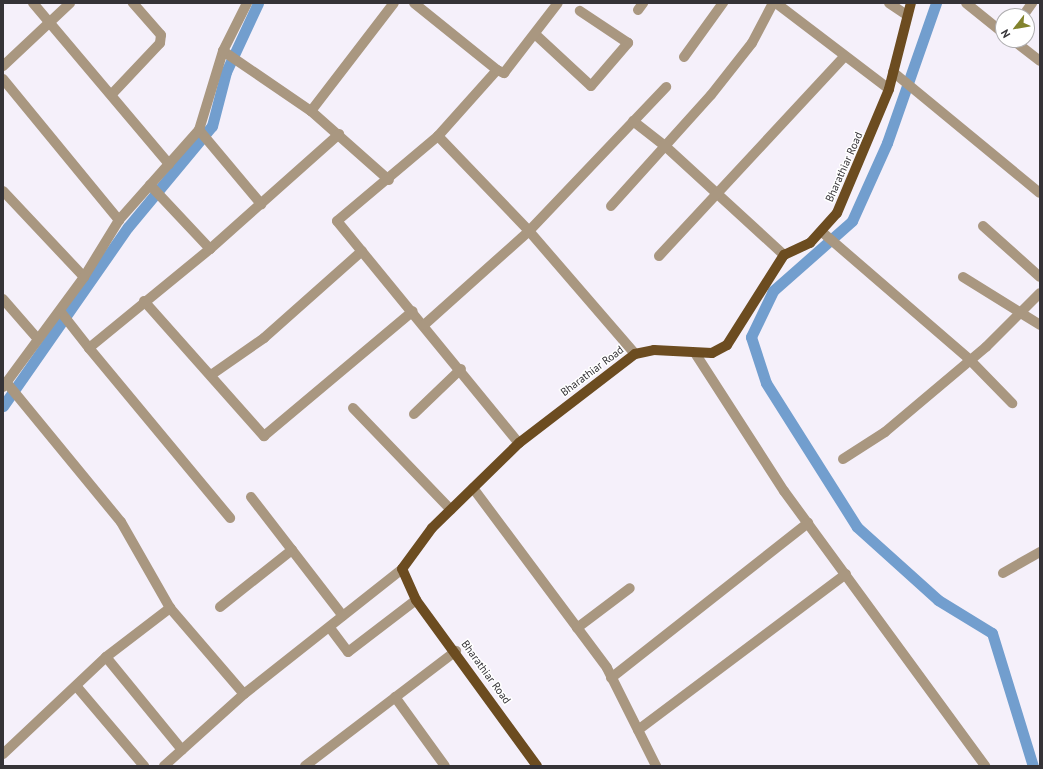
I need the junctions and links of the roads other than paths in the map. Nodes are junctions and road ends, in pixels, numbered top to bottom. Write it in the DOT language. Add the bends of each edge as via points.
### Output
graph roads {
  1 [pos="33,3"];
  2 [pos="70,3"];
  3 [pos="133,3"];
  4 [pos="248,3"];
  5 [pos="394,3"];
  6 [pos="415,3"];
  7 [pos="558,3"];
  8 [pos="723,3"];
  9 [pos="773,3"];
  10 [pos="776,3"];
  11 [pos="889,3"];
  12 [pos="911,3"];
  13 [pos="966,3"];
  14 [pos="580,11"];
  15 [pos="908,15"];
  16 [pos="50,23"];
  17 [pos="995,27"];
  18 [pos="536,35"];
  19 [pos="1023,48"];
  20 [pos="223,51"];
  21 [pos="684,57"];
  22 [pos="844,57"];
  23 [pos="1040,61"];
  24 [pos="3,66"];
  25 [pos="497,70"];
  26 [pos="893,72"];
  27 [pos="3,79"];
  28 [pos="666,87"];
  29 [pos="889,89"];
  30 [pos="112,94"];
  31 [pos="311,111"];
  32 [pos="633,121"];
  33 [pos="199,130"];
  34 [pos="339,134"];
  35 [pos="438,136"];
  36 [pos="664,145"];
  37 [pos="169,164"];
  38 [pos="389,180"];
  39 [pos="151,185"];
  40 [pos="3,191"];
  41 [pos="718,194"];
  42 [pos="1040,194"];
  43 [pos="261,204"];
  44 [pos="611,206"];
  45 [pos="119,220"];
  46 [pos="983,226"];
  47 [pos="529,231"];
  48 [pos="823,233"];
  49 [pos="210,249"];
  50 [pos="362,251"];
  51 [pos="784,255"];
  52 [pos="659,256"];
  53 [pos="84,277"];
  54 [pos="963,277"];
  55 [pos="1040,277"];
  56 [pos="1040,293"];
  57 [pos="3,298"];
  58 [pos="144,301"];
  59 [pos="60,311"];
  60 [pos="413,311"];
  61 [pos="1020,313"];
  62 [pos="424,325"];
  63 [pos="1040,325"];
  64 [pos="38,338"];
  65 [pos="89,348"];
  66 [pos="695,353"];
  67 [pos="635,354"];
  68 [pos="968,358"];
  69 [pos="461,369"];
  70 [pos="211,375"];
  71 [pos="5,384"];
  72 [pos="1012,403"];
  73 [pos="354,408"];
  74 [pos="414,414"];
  75 [pos="520,442"];
  76 [pos="843,458"];
  77 [pos="473,488"];
  78 [pos="251,497"];
  79 [pos="451,510"];
  80 [pos="230,518"];
  81 [pos="808,523"];
  82 [pos="292,550"];
  83 [pos="1040,552"];
  84 [pos="402,569"];
  85 [pos="1003,573"];
  86 [pos="846,574"];
  87 [pos="630,588"];
  88 [pos="416,600"];
  89 [pos="220,606"];
  90 [pos="170,608"];
  91 [pos="343,616"];
  92 [pos="330,628"];
  93 [pos="577,628"];
  94 [pos="456,651"];
  95 [pos="106,657"];
  96 [pos="611,678"];
  97 [pos="77,687"];
  98 [pos="244,694"];
  99 [pos="395,697"];
  100 [pos="638,730"];
  101 [pos="182,750"];
  102 [pos="3,754"];
  103 [pos="144,766"];
  104 [pos="164,766"];
  105 [pos="305,766"];
  106 [pos="445,766"];
  107 [pos="537,766"];
  108 [pos="656,766"];
  109 [pos="985,766"];
  1 -- 16 [label="street"];
  2 -- 16 [label="street"];
  3 -- 30 [label="street" via="161,36 160,43"];
  4 -- 20 [label="street"];
  5 -- 31 [label="street"];
  6 -- 25 [label="street"];
  7 -- 18 [label="street"];
  8 -- 21 [label="street"];
  9 -- 36 [label="street" via="752,42 711,95"];
  10 -- 22 [label="street"];
  11 -- 15 [label="street"];
  12 -- 15 [label="main road, Bharathiar Road"];
  13 -- 17 [label="street"];
  14 -- 18 [label="street" via="628,43 591,86"];
  15 -- 26 [label="main road, Bharathiar Road"];
  16 -- 24 [label="street"];
  16 -- 30 [label="street"];
  18 -- 25 [label="street" via="504,73"];
  19 -- 23 [label="street"];
  20 -- 31 [label="street"];
  20 -- 33 [label="street"];
  22 -- 29 [label="street"];
  22 -- 41 [label="street"];
  25 -- 35 [label="street"];
  26 -- 29 [label="main road, Bharathiar Road"];
  26 -- 42 [label="street"];
  27 -- 45 [label="street"];
  28 -- 32 [label="street"];
  29 -- 48 [label="main road, Bharathiar Road" via="837,213"];
  30 -- 37 [label="street"];
  31 -- 34 [label="street"];
  32 -- 36 [label="street"];
  32 -- 47 [label="street"];
  33 -- 37 [label="street"];
  33 -- 43 [label="street"];
  34 -- 38 [label="street"];
  34 -- 43 [label="street"];
  35 -- 38 [label="street"];
  35 -- 47 [label="street"];
  36 -- 41 [label="street"];
  36 -- 44 [label="street"];
  37 -- 39 [label="street"];
  38 -- 50 [label="street" via="337,222"];
  39 -- 45 [label="street"];
  39 -- 49 [label="street"];
  40 -- 53 [label="street"];
  41 -- 51 [label="street"];
  41 -- 52 [label="street"];
  43 -- 49 [label="street"];
  45 -- 53 [label="street"];
  46 -- 55 [label="street"];
  47 -- 62 [label="street"];
  47 -- 67 [label="street"];
  48 -- 51 [label="main road, Bharathiar Road"];
  48 -- 68 [label="street"];
  49 -- 58 [label="street"];
  50 -- 60 [label="street"];
  50 -- 70 [label="street" via="264,338"];
  51 -- 66 [label="main road, Bharathiar Road" via="727,344 712,353"];
  53 -- 59 [label="street"];
  54 -- 61 [label="street"];
  56 -- 61 [label="street"];
  57 -- 64 [label="street"];
  58 -- 65 [label="street"];
  58 -- 70 [label="street"];
  59 -- 64 [label="street"];
  59 -- 65 [label="street"];
  60 -- 62 [label="street"];
  60 -- 70 [label="street" via="264,436"];
  61 -- 63 [label="street"];
  61 -- 68 [label="street"];
  62 -- 69 [label="street"];
  64 -- 71 [label="street"];
  65 -- 80 [label="street"];
  66 -- 67 [label="main road, Bharathiar Road" via="654,350"];
  66 -- 81 [label="street"];
  67 -- 75 [label="main road, Bharathiar Road"];
  68 -- 72 [label="street"];
  68 -- 76 [label="street" via="885,432"];
  69 -- 74 [label="street"];
  69 -- 75 [label="street"];
  71 -- 90 [label="street" via="121,522"];
  73 -- 79 [label="street"];
  75 -- 77 [label="main road, Bharathiar Road"];
  77 -- 79 [label="main road, Bharathiar Road"];
  77 -- 93 [label="street"];
  78 -- 82 [label="street"];
  79 -- 84 [label="main road, Bharathiar Road"];
  81 -- 86 [label="street"];
  81 -- 96 [label="street"];
  82 -- 89 [label="street"];
  82 -- 91 [label="street"];
  83 -- 85 [label="street"];
  84 -- 88 [label="main road, Bharathiar Road"];
  84 -- 91 [label="street"];
  86 -- 100 [label="street"];
  86 -- 109 [label="street"];
  87 -- 93 [label="street"];
  88 -- 92 [label="street" via="348,652"];
  88 -- 94 [label="main road, Bharathiar Road"];
  90 -- 95 [label="street"];
  90 -- 98 [label="street"];
  91 -- 92 [label="street"];
  92 -- 98 [label="street"];
  93 -- 96 [label="street"];
  94 -- 99 [label="street"];
  94 -- 107 [label="main road, Bharathiar Road"];
  95 -- 97 [label="street"];
  95 -- 101 [label="street"];
  96 -- 100 [label="street"];
  97 -- 102 [label="street"];
  97 -- 103 [label="street"];
  98 -- 101 [label="street"];
  99 -- 105 [label="street"];
  99 -- 106 [label="street"];
  100 -- 108 [label="street"];
  101 -- 104 [label="street"];
}
